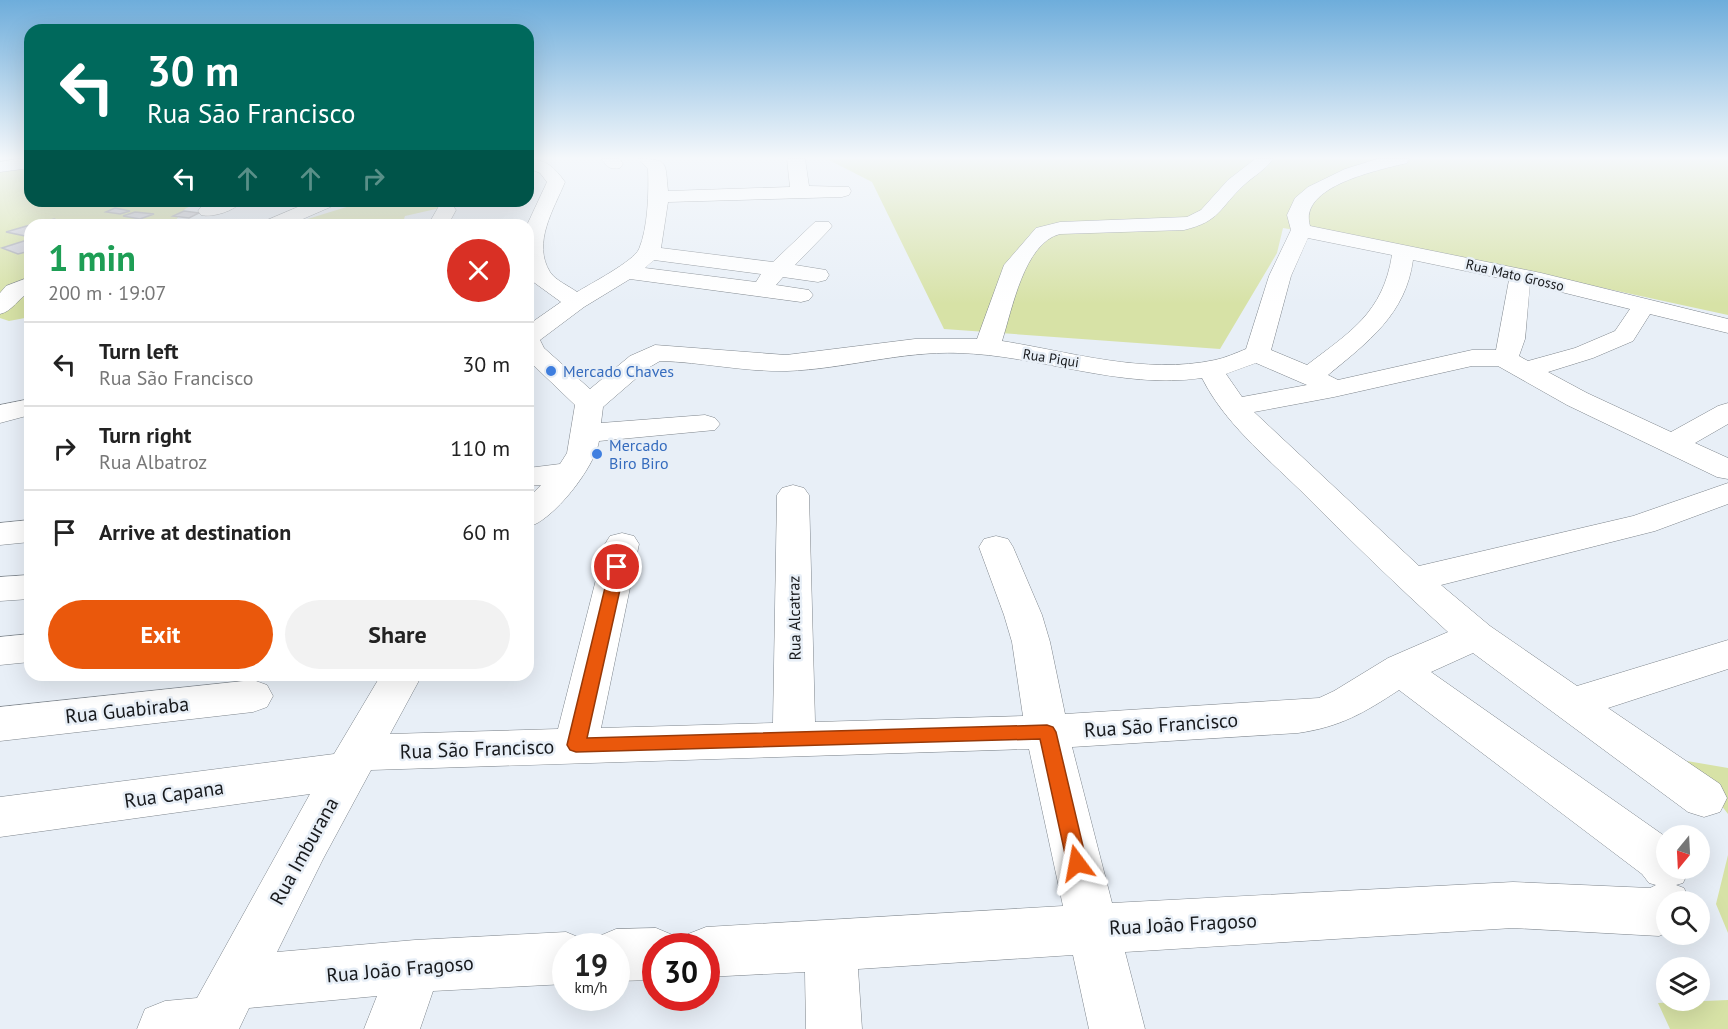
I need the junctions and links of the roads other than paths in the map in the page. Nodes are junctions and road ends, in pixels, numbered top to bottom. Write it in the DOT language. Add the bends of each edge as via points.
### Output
graph roads {
  1 [pos="218,207"];
  2 [pos="313,207"];
  3 [pos="544,207"];
  4 [pos="657,207"];
  5 [pos="1216,207"];
  6 [pos="1299,207"];
  7 [pos="208,211"];
  8 [pos="286,219"];
  9 [pos="822,226"];
  10 [pos="534,227"];
  11 [pos="1301,230"];
  12 [pos="1403,250"];
  13 [pos="649,253"];
  14 [pos="534,254"];
  15 [pos="780,271"];
  16 [pos="626,272"];
  17 [pos="818,275"];
  18 [pos="1521,276"];
  19 [pos="757,290"];
  20 [pos="801,295"];
  21 [pos="576,302"];
  22 [pos="1644,305"];
  23 [pos="1728,326"];
  24 [pos="534,334"];
  25 [pos="987,347"];
  26 [pos="534,352"];
  27 [pos="1257,354"];
  28 [pos="1515,365"];
  29 [pos="1211,370"];
  30 [pos="1322,382"];
  31 [pos="1234,407"];
  32 [pos="24,408"];
  33 [pos="1728,412"];
  34 [pos="0,414"];
  35 [pos="587,419"];
  36 [pos="705,424"];
  37 [pos="1673,443"];
  38 [pos="1728,470"];
  39 [pos="571,472"];
  40 [pos="534,476"];
  41 [pos="1728,493"];
  42 [pos="793,495"];
  43 [pos="534,511"];
  44 [pos="24,532"];
  45 [pos="0,534"];
  46 [pos="622,544"];
  47 [pos="996,547"];
  48 [pos="1412,580"];
  49 [pos="24,587"];
  50 [pos="0,590"];
  51 [pos="1476,636"];
  52 [pos="24,649"];
  53 [pos="0,651"];
  54 [pos="1728,654"];
  55 [pos="1400,670"];
  56 [pos="399,681"];
  57 [pos="253,696"];
  58 [pos="1571,704"];
  59 [pos="0,724"];
  60 [pos="1047,732"];
  61 [pos="794,740"];
  62 [pos="576,745"];
  63 [pos="353,762"];
  64 [pos="1704,798"];
  65 [pos="0,817"];
  66 [pos="1666,891"];
  67 [pos="1656,892"];
  68 [pos="1092,929"];
  69 [pos="831,946"];
  70 [pos="720,951"];
  71 [pos="552,959"];
  72 [pos="415,966"];
  73 [pos="205,1016"];
  74 [pos="392,1029"];
  75 [pos="834,1029"];
  76 [pos="1117,1029"];
  1 -- 7 [label="street"];
  2 -- 8 [label="street"];
  3 -- 10 [label="street"];
  4 -- 13 [label="street"];
  5 -- 25 [label="street" via="1198,221 1184,224 1060,228 1043,232 1015,265"];
  6 -- 11 [label="street" via="1297,222"];
  9 -- 15 [label="street"];
  11 -- 12 [label="street, Rua Mato Grosso"];
  11 -- 27 [label="street" via="1280,276"];
  12 -- 18 [label="street, Rua Mato Grosso"];
  12 -- 30 [label="street" via="1392,297 1346,347"];
  13 -- 15 [label="street"];
  13 -- 16 [label="street"];
  14 -- 21 [label="street" via="540,276"];
  15 -- 17 [label="street"];
  15 -- 19 [label="street"];
  16 -- 19 [label="street"];
  16 -- 21 [label="street"];
  18 -- 22 [label="street, Rua Mato Grosso"];
  18 -- 28 [label="street" via="1516,293"];
  19 -- 20 [label="street"];
  21 -- 24 [label="street"];
  22 -- 23 [label="street, Rua Mato Grosso"];
  22 -- 28 [label="street" via="1624,336 1584,353"];
  25 -- 29 [label="street, Rua Piqui" via="1122,369"];
  25 -- 35 [label="street, Rua Piqui" via="935,346 786,363 655,353 639,362"];
  26 -- 35 [label="street" via="561,375"];
  27 -- 29 [label="street, Rua Piqui" via="1235,365"];
  27 -- 30 [label="street"];
  28 -- 30 [label="street" via="1483,356"];
  28 -- 37 [label="street" via="1577,399"];
  29 -- 31 [label="street"];
  30 -- 31 [label="street"];
  31 -- 48 [label="street"];
  32 -- 34 [label="street"];
  33 -- 37 [label="street"];
  35 -- 36 [label="street"];
  35 -- 39 [label="street" via="582,453"];
  37 -- 38 [label="street"];
  39 -- 40 [label="street"];
  39 -- 43 [label="street"];
  41 -- 48 [label="street" via="1643,524"];
  42 -- 61 [label="street, Rua Alcatraz"];
  44 -- 45 [label="street"];
  46 -- 62 [label="street"];
  47 -- 60 [label="street" via="1031,642"];
  48 -- 51 [label="street"];
  49 -- 50 [label="street"];
  51 -- 55 [label="street, Rua São Francisco"];
  51 -- 58 [label="street"];
  52 -- 53 [label="street"];
  54 -- 58 [label="street"];
  55 -- 60 [label="street, Rua São Francisco" via="1349,702 1316,714"];
  55 -- 66 [label="street" via="1659,859"];
  56 -- 63 [label="street, Rua Imburana"];
  57 -- 59 [label="street, Rua Guabiraba"];
  58 -- 64 [label="street"];
  60 -- 61 [label="street, Rua São Francisco"];
  60 -- 68 [label="street"];
  61 -- 62 [label="street, Rua São Francisco"];
  62 -- 63 [label="street, Rua São Francisco"];
  63 -- 65 [label="street, Rua Capana"];
  63 -- 73 [label="street, Rua Imburana"];
  67 -- 68 [label="street, Rua João Fragoso" via="1513,905"];
  68 -- 69 [label="street, Rua João Fragoso"];
  68 -- 76 [label="street"];
  69 -- 70 [label="street, Rua João Fragoso"];
  69 -- 75 [label="street"];
  71 -- 72 [label="street, Rua João Fragoso"];
  72 -- 73 [label="street, Rua João Fragoso"];
  72 -- 74 [label="street"];
}
